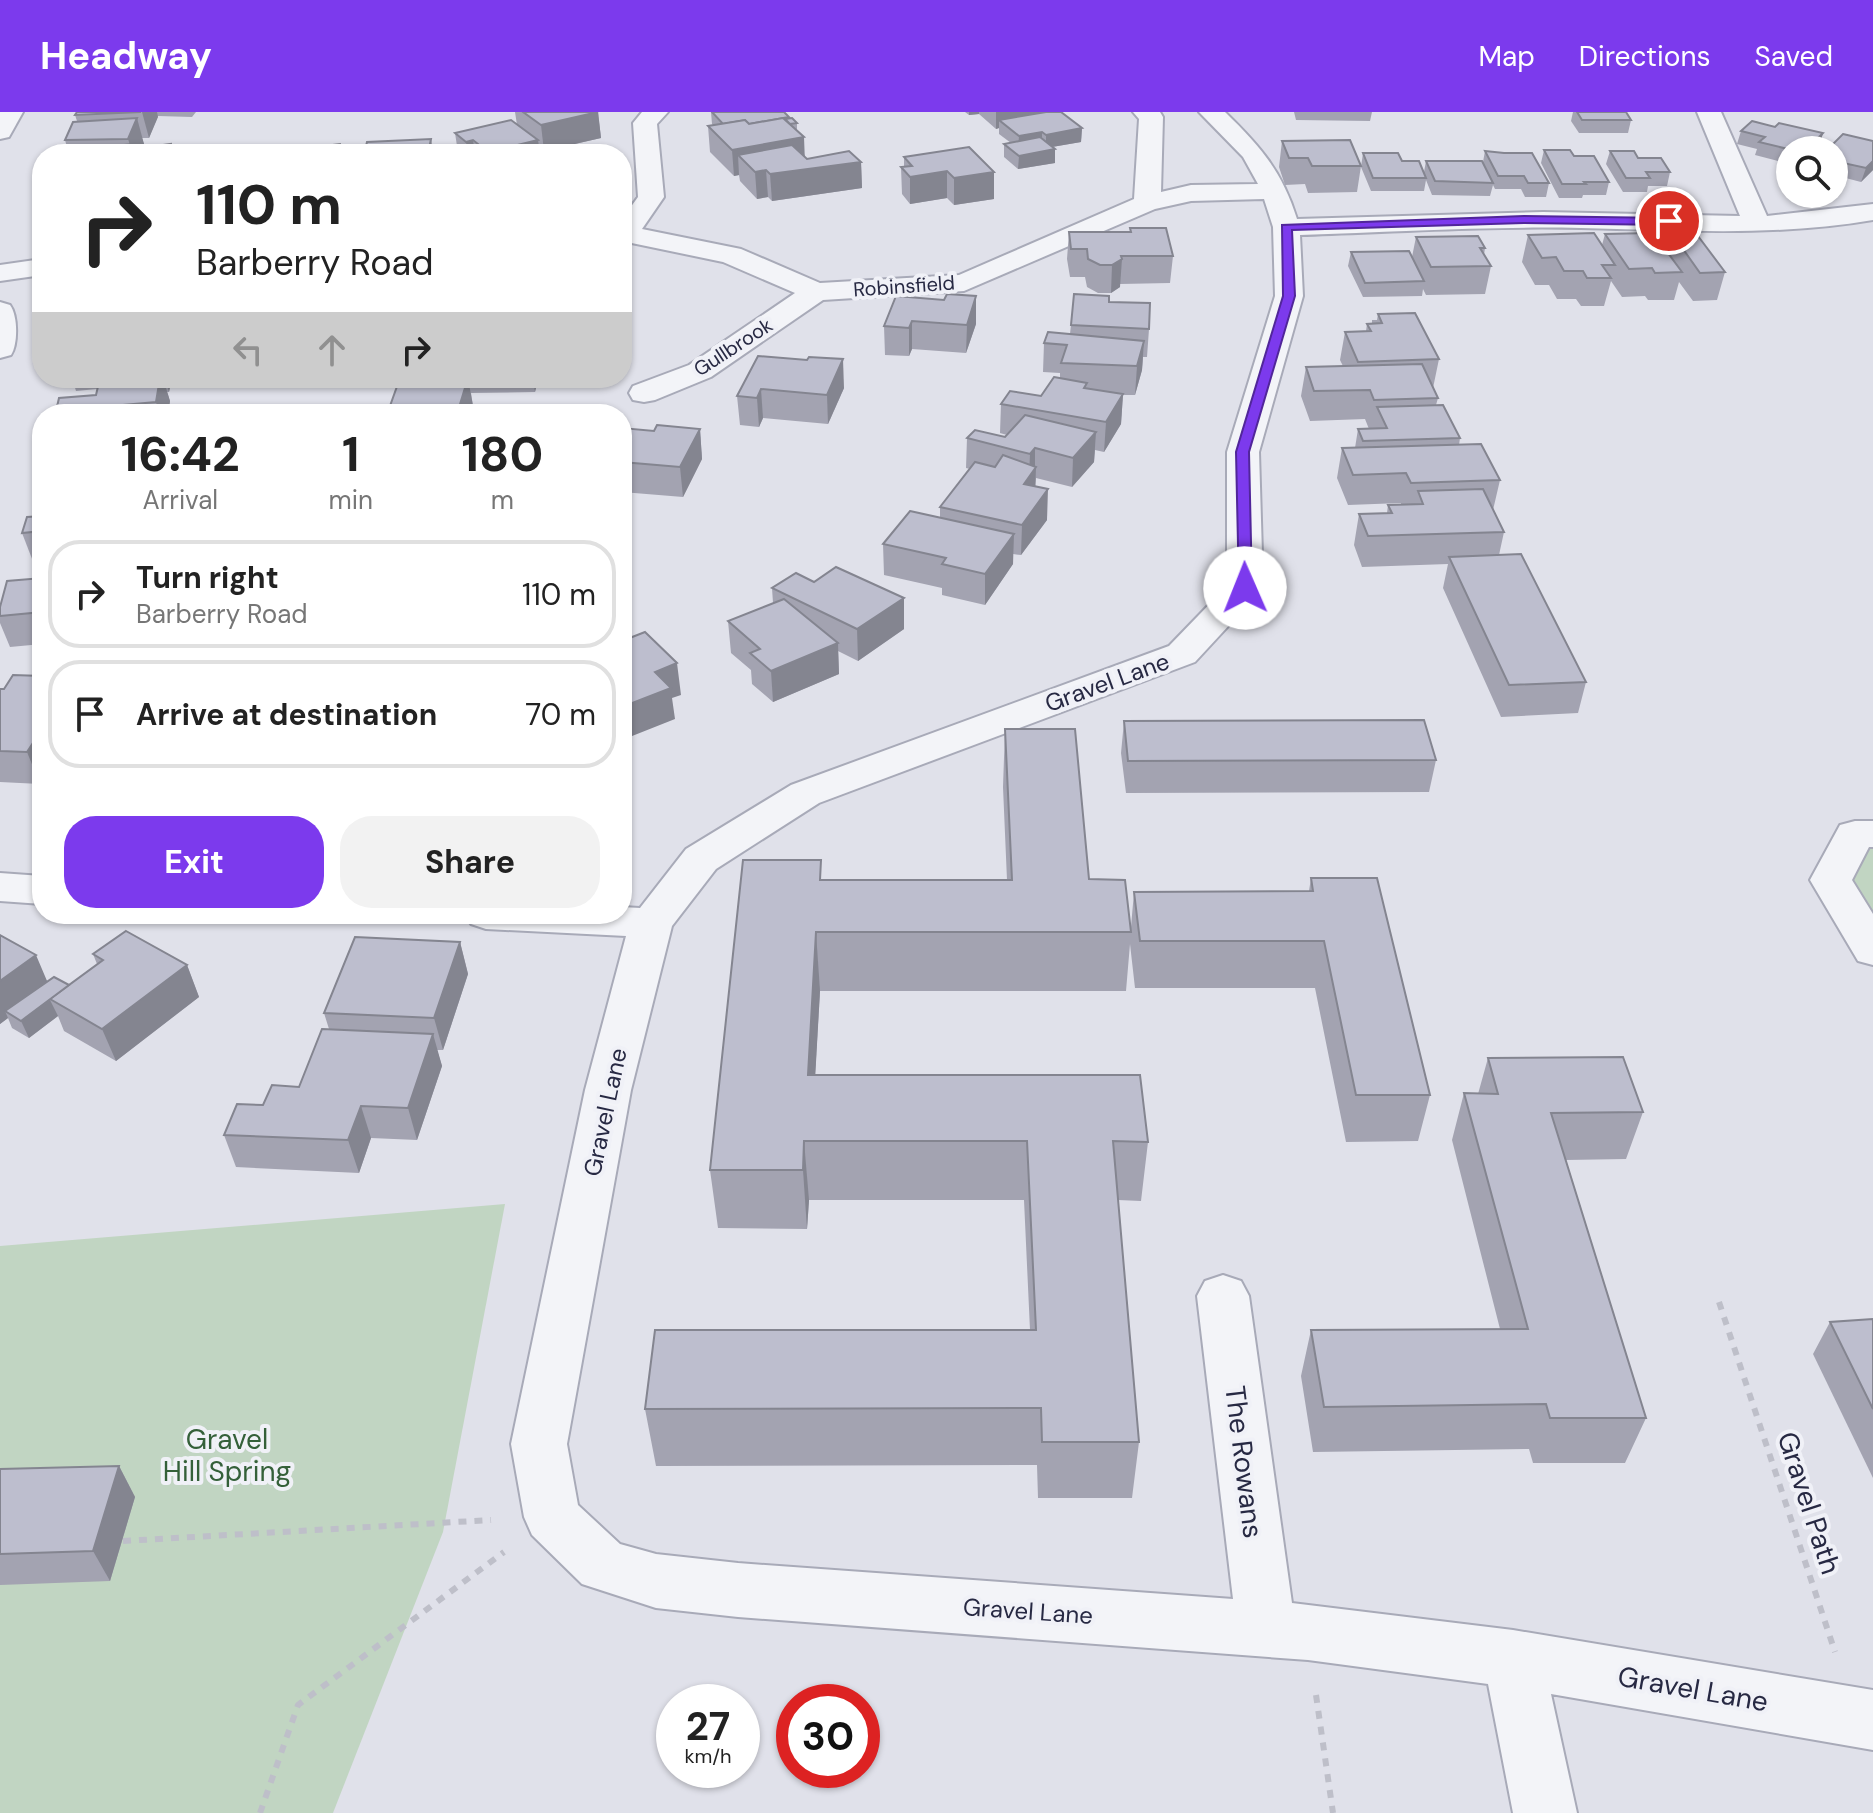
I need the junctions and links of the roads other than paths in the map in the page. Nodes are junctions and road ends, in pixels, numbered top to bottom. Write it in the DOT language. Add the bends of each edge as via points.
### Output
graph roads {
  1 [pos="11,112"];
  2 [pos="656,112"];
  3 [pos="1145,112"];
  4 [pos="1211,112"];
  5 [pos="1709,112"];
  6 [pos="0,132"];
  7 [pos="1275,191"];
  8 [pos="1147,203"];
  9 [pos="1873,212"];
  10 [pos="632,222"];
  11 [pos="1756,222"];
  12 [pos="1286,227"];
  13 [pos="632,235"];
  14 [pos="32,268"];
  15 [pos="0,273"];
  16 [pos="816,292"];
  17 [pos="0,311"];
  18 [pos="0,349"];
  19 [pos="644,393"];
  20 [pos="1873,834"];
  21 [pos="0,887"];
  22 [pos="32,889"];
  23 [pos="632,922"];
  24 [pos="651,923"];
  25 [pos="1873,950"];
  26 [pos="1223,1296"];
  27 [pos="1287,1630"];
  28 [pos="1513,1659"];
  29 [pos="1865,1718"];
  30 [pos="1545,1813"];
  1 -- 6 [label="street"];
  2 -- 10 [label="street" via="645,123 651,197"];
  3 -- 8 [label="street" via="1151,117"];
  4 -- 7 [label="street, Gravel Lane" via="1253,153"];
  5 -- 11 [label="street"];
  7 -- 8 [label="street, Robinsfield" via="1191,193"];
  7 -- 12 [label="street, Gravel Lane"];
  8 -- 16 [label="street, Robinsfield" via="964,283"];
  9 -- 11 [label="street" via="1834,220"];
  11 -- 12 [label="street" via="1524,220"];
  12 -- 24 [label="street, Gravel Lane" via="1289,296 1243,452 1245,588 1182,654 805,794 701,859"];
  13 -- 16 [label="street, Robinsfield" via="731,255"];
  14 -- 15 [label="street"];
  16 -- 19 [label="street, Gullbrook" via="700,371"];
  17 -- 18 [label="street"];
  20 -- 25 [label="street" via="1855,834 1831,880"];
  21 -- 22 [label="street"];
  23 -- 24 [label="street"];
  24 -- 27 [label="street, Gravel Lane" via="608,1090 539,1444 552,1517 602,1565 656,1581"];
  26 -- 27 [label="street, The Rowans"];
  27 -- 28 [label="street, Gravel Lane"];
  28 -- 29 [label="street, Gravel Lane"];
  28 -- 30 [label="street"];
}
